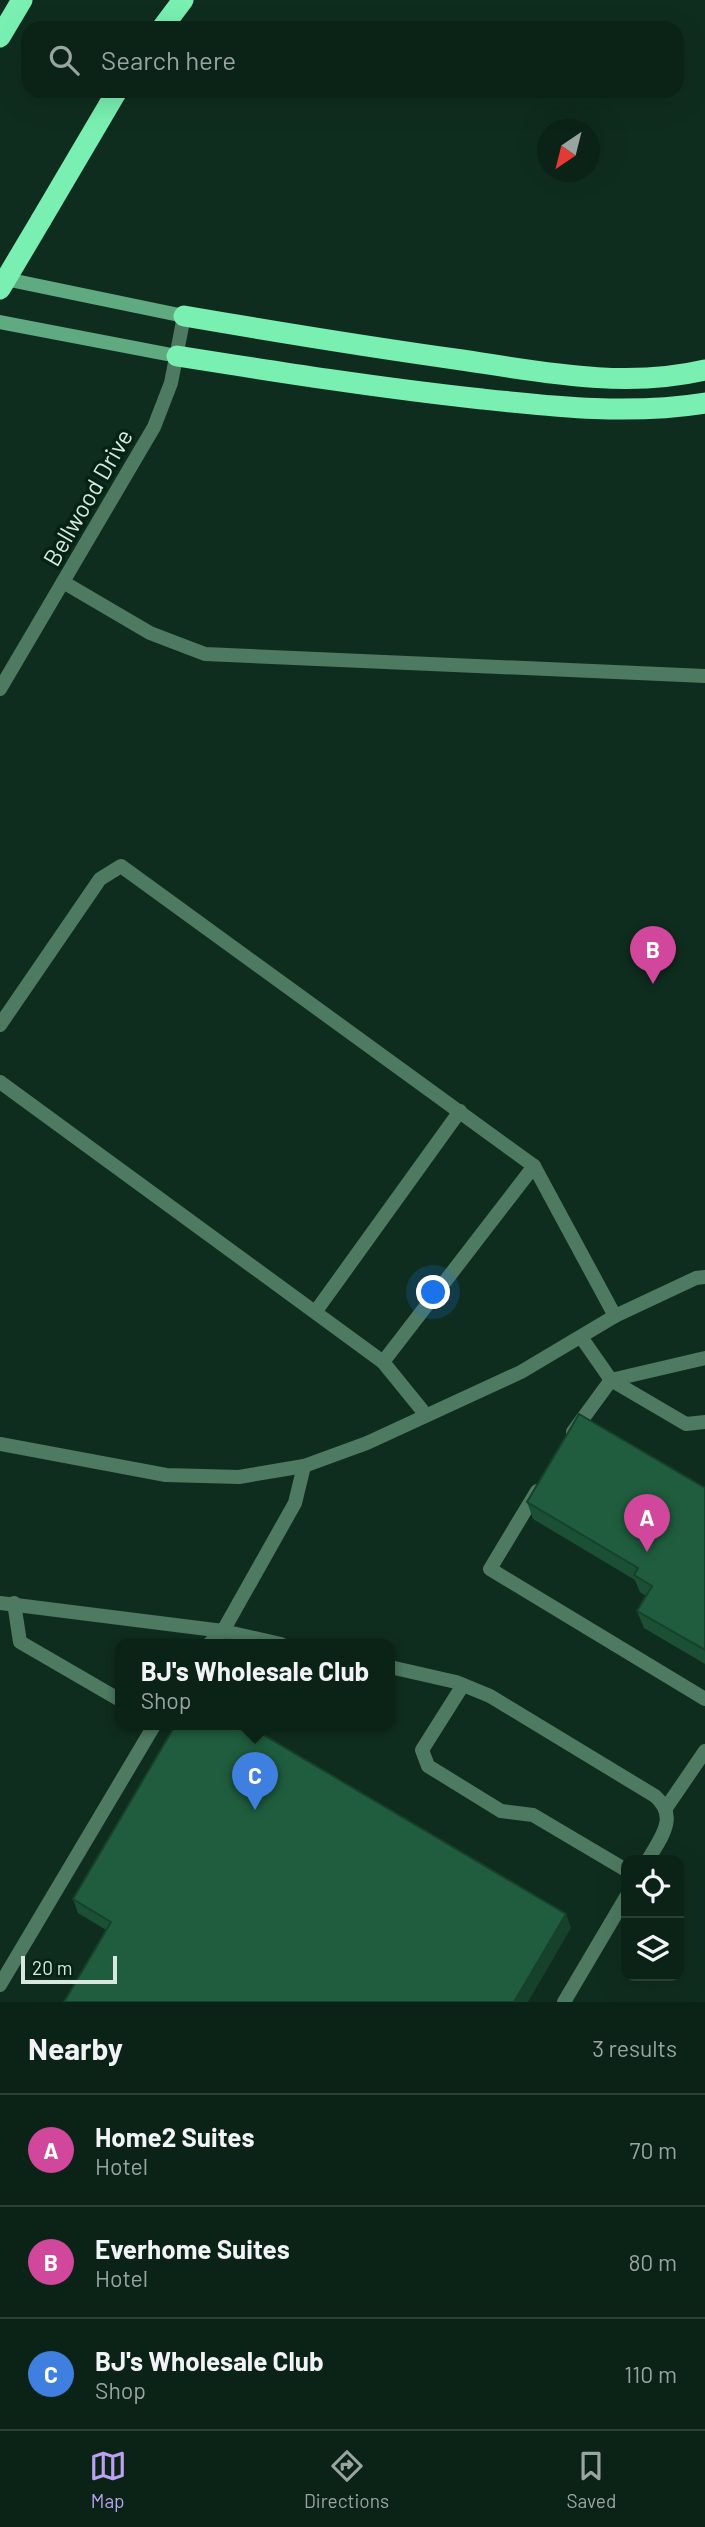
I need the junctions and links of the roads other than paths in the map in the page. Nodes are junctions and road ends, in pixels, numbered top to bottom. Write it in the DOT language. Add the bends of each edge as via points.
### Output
graph roads {
  1 [pos="22,0"];
  2 [pos="171,0"];
  3 [pos="183,0"];
  4 [pos="159,21"];
  5 [pos="167,21"];
  6 [pos="0,37"];
  7 [pos="113,98"];
  8 [pos="0,278"];
  9 [pos="0,289"];
  10 [pos="184,316"];
  11 [pos="0,322"];
  12 [pos="177,356"];
  13 [pos="705,370"];
  14 [pos="705,403"];
  15 [pos="63,582"];
  16 [pos="705,677"];
  17 [pos="0,689"];
  18 [pos="0,1025"];
  19 [pos="0,1082"];
  20 [pos="460,1111"];
  21 [pos="534,1166"];
  22 [pos="705,1277"];
  23 [pos="316,1311"];
  24 [pos="615,1317"];
  25 [pos="581,1337"];
  26 [pos="705,1358"];
  27 [pos="383,1362"];
  28 [pos="611,1380"];
  29 [pos="426,1415"];
  30 [pos="705,1422"];
  31 [pos="0,1444"];
  32 [pos="565,1446"];
  33 [pos="303,1466"];
  34 [pos="544,1479"];
  35 [pos="7,1603"];
  36 [pos="223,1631"];
  37 [pos="214,1639"];
  38 [pos="259,1639"];
  39 [pos="395,1668"];
  40 [pos="463,1685"];
  41 [pos="115,1697"];
  42 [pos="705,1699"];
  43 [pos="151,1730"];
  44 [pos="705,1751"];
  45 [pos="666,1808"];
  46 [pos="651,1855"];
  47 [pos="621,1867"];
  48 [pos="621,1905"];
  49 [pos="0,1985"];
  50 [pos="564,2002"];
  1 -- 6 [label="highway"];
  2 -- 4 [label="highway"];
  3 -- 5 [label="highway"];
  7 -- 9 [label="highway, bridge"];
  8 -- 10 [label="main road"];
  10 -- 12 [label="street, Bellwood Drive"];
  10 -- 13 [label="highway" via="585,377 665,377"];
  11 -- 12 [label="main road"];
  12 -- 14 [label="highway" via="397,390 566,407 641,410"];
  12 -- 15 [label="street, Bellwood Drive" via="154,427"];
  15 -- 16 [label="street" via="150,633 205,654"];
  15 -- 17 [label="street, Bellwood Drive"];
  18 -- 20 [label="street" via="100,879 121,866"];
  19 -- 23 [label="street"];
  20 -- 21 [label="street"];
  20 -- 23 [label="street"];
  21 -- 24 [label="street"];
  21 -- 27 [label="street"];
  22 -- 24 [label="street"];
  23 -- 27 [label="street"];
  24 -- 25 [label="street"];
  25 -- 28 [label="street"];
  25 -- 29 [label="street" via="521,1372"];
  26 -- 28 [label="street"];
  27 -- 29 [label="street"];
  28 -- 30 [label="street" via="686,1424"];
  28 -- 32 [label="street"];
  29 -- 33 [label="street"];
  31 -- 33 [label="street" via="166,1475 239,1477"];
  33 -- 36 [label="street" via="295,1503"];
  34 -- 42 [label="street" via="490,1569"];
  35 -- 36 [label="street"];
  35 -- 41 [label="street" via="20,1642"];
  36 -- 37 [label="street"];
  36 -- 38 [label="street"];
  39 -- 40 [label="street"];
  40 -- 45 [label="street" via="490,1696 647,1791"];
  40 -- 47 [label="street" via="422,1751 428,1766 501,1811 533,1815"];
  43 -- 49 [label="street"];
  44 -- 45 [label="street"];
  45 -- 46 [label="street" via="668,1823"];
  48 -- 50 [label="street"];
}
